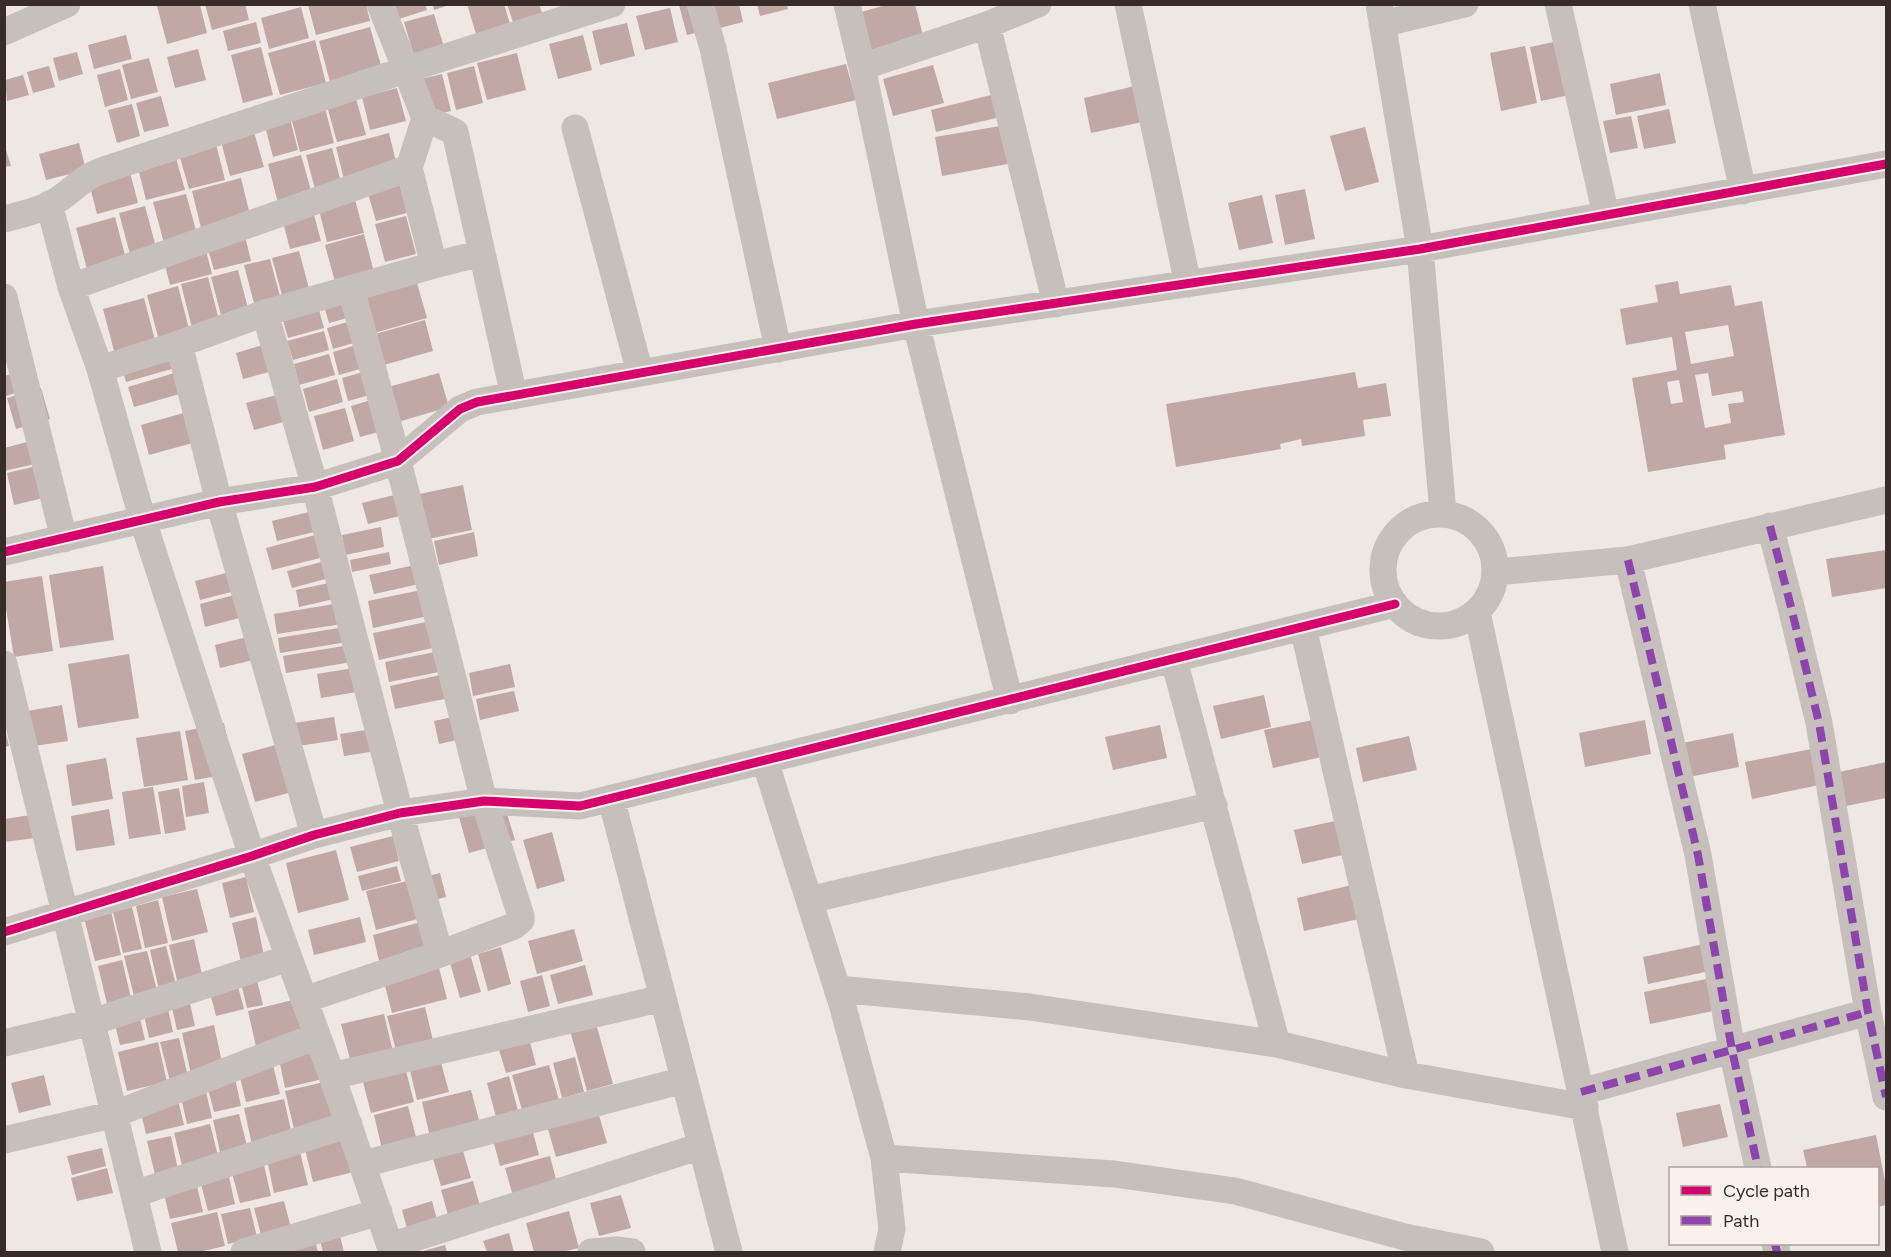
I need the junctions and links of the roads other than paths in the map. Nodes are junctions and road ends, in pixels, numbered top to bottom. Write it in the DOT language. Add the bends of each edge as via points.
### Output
graph roads {
  1 [pos="67,4"];
  2 [pos="380,4"];
  3 [pos="612,4"];
  4 [pos="700,4"];
  5 [pos="847,4"];
  6 [pos="1038,4"];
  7 [pos="1128,4"];
  8 [pos="1465,4"];
  9 [pos="1558,4"];
  10 [pos="1702,4"];
  11 [pos="1380,14"];
  12 [pos="987,25"];
  13 [pos="4,32"];
  14 [pos="862,67"];
  15 [pos="405,69"];
  16 [pos="425,118"];
  17 [pos="575,128"];
  18 [pos="1887,164"];
  19 [pos="409,168"];
  20 [pos="1743,190"];
  21 [pos="49,204"];
  22 [pos="1606,215"];
  23 [pos="4,219"];
  24 [pos="1420,249"];
  25 [pos="482,253"];
  26 [pos="434,265"];
  27 [pos="1188,284"];
  28 [pos="71,287"];
  29 [pos="351,289"];
  30 [pos="4,297"];
  31 [pos="1056,304"];
  32 [pos="265,313"];
  33 [pos="916,324"];
  34 [pos="179,344"];
  35 [pos="778,349"];
  36 [pos="100,369"];
  37 [pos="640,373"];
  38 [pos="514,396"];
  39 [pos="398,461"];
  40 [pos="315,487"];
  41 [pos="1887,500"];
  42 [pos="219,502"];
  43 [pos="1443,513"];
  44 [pos="143,521"];
  45 [pos="1770,526"];
  46 [pos="64,539"];
  47 [pos="4,552"];
  48 [pos="1628,560"];
  49 [pos="1496,572"];
  50 [pos="1395,604"];
  51 [pos="1477,612"];
  52 [pos="1304,627"];
  53 [pos="1174,660"];
  54 [pos="4,664"];
  55 [pos="1010,700"];
  56 [pos="765,761"];
  57 [pos="611,798"];
  58 [pos="484,801"];
  59 [pos="1214,805"];
  60 [pos="400,813"];
  61 [pos="314,836"];
  62 [pos="252,856"];
  63 [pos="809,900"];
  64 [pos="65,914"];
  65 [pos="4,932"];
  66 [pos="440,954"];
  67 [pos="289,958"];
  68 [pos="837,989"];
  69 [pos="663,998"];
  70 [pos="304,1000"];
  71 [pos="1868,1012"];
  72 [pos="92,1022"];
  73 [pos="317,1036"];
  74 [pos="4,1043"];
  75 [pos="1277,1044"];
  76 [pos="1732,1050"];
  77 [pos="1407,1075"];
  78 [pos="332,1076"];
  79 [pos="684,1080"];
  80 [pos="1887,1097"];
  81 [pos="1583,1100"];
  82 [pos="115,1114"];
  83 [pos="349,1124"];
  84 [pos="4,1140"];
  85 [pos="701,1146"];
  86 [pos="884,1158"];
  87 [pos="363,1164"];
  88 [pos="1758,1167"];
  89 [pos="134,1194"];
  90 [pos="379,1212"];
  91 [pos="391,1249"];
  92 [pos="148,1252"];
  93 [pos="244,1252"];
  94 [pos="591,1252"];
  95 [pos="632,1252"];
  96 [pos="729,1252"];
  97 [pos="887,1252"];
  98 [pos="1481,1252"];
  99 [pos="1615,1252"];
  1 -- 13 [label="street"];
  2 -- 15 [label="street"];
  3 -- 15 [label="street"];
  4 -- 35 [label="street"];
  5 -- 14 [label="street"];
  6 -- 12 [label="street"];
  7 -- 27 [label="street"];
  8 -- 11 [label="street"];
  9 -- 22 [label="street"];
  10 -- 20 [label="street"];
  11 -- 24 [label="street"];
  12 -- 14 [label="street"];
  12 -- 31 [label="street"];
  14 -- 33 [label="street"];
  15 -- 16 [label="street"];
  15 -- 21 [label="street" via="85,177"];
  16 -- 19 [label="street"];
  16 -- 25 [label="street" via="455,132"];
  17 -- 37 [label="street"];
  18 -- 20 [label="street"];
  19 -- 26 [label="street"];
  19 -- 28 [label="street"];
  20 -- 22 [label="street"];
  21 -- 23 [label="street"];
  21 -- 28 [label="street"];
  22 -- 24 [label="street"];
  24 -- 27 [label="street"];
  24 -- 43 [label="street"];
  25 -- 26 [label="street"];
  25 -- 38 [label="street"];
  26 -- 29 [label="street"];
  27 -- 31 [label="street"];
  28 -- 36 [label="street"];
  29 -- 32 [label="street"];
  29 -- 39 [label="street"];
  30 -- 46 [label="street"];
  31 -- 33 [label="street"];
  32 -- 34 [label="street"];
  32 -- 40 [label="street"];
  33 -- 35 [label="street"];
  33 -- 55 [label="street"];
  34 -- 36 [label="street"];
  34 -- 42 [label="street"];
  35 -- 37 [label="street"];
  36 -- 44 [label="street"];
  37 -- 38 [label="street"];
  38 -- 39 [label="street" via="465,406"];
  39 -- 40 [label="street"];
  39 -- 58 [label="street"];
  40 -- 42 [label="street"];
  40 -- 60 [label="street"];
  41 -- 45 [label="street"];
  42 -- 44 [label="street"];
  42 -- 61 [label="street"];
  43 -- 49 [label="street" via="1464,518 1481,531 1493,551"];
  43 -- 50 [label="street" via="1420,516 1401,528 1388,545 1382,567 1385,589"];
  44 -- 46 [label="street"];
  44 -- 62 [label="street"];
  45 -- 48 [label="street"];
  45 -- 71 [label="street" via="1819,723"];
  46 -- 47 [label="street"];
  48 -- 49 [label="street"];
  48 -- 76 [label="street" via="1698,855"];
  49 -- 51 [label="street" via="1490,594"];
  50 -- 51 [label="street" via="1414,621 1436,626 1458,623"];
  50 -- 52 [label="street"];
  51 -- 81 [label="street"];
  52 -- 53 [label="street"];
  52 -- 77 [label="street"];
  53 -- 55 [label="street"];
  53 -- 59 [label="street"];
  54 -- 64 [label="street"];
  55 -- 56 [label="street"];
  56 -- 57 [label="street"];
  56 -- 63 [label="street"];
  57 -- 58 [label="street" via="580,806"];
  57 -- 69 [label="street"];
  58 -- 60 [label="street"];
  58 -- 66 [label="street" via="520,920 514,926"];
  59 -- 63 [label="street"];
  59 -- 75 [label="street"];
  60 -- 61 [label="street"];
  60 -- 66 [label="street"];
  61 -- 62 [label="street"];
  62 -- 64 [label="street"];
  62 -- 67 [label="street"];
  63 -- 68 [label="street"];
  64 -- 65 [label="street"];
  64 -- 72 [label="street"];
  66 -- 70 [label="street"];
  67 -- 70 [label="street"];
  67 -- 72 [label="street"];
  68 -- 75 [label="street" via="1030,1007"];
  68 -- 86 [label="street"];
  69 -- 78 [label="street"];
  69 -- 79 [label="street"];
  70 -- 73 [label="street"];
  71 -- 76 [label="street"];
  71 -- 80 [label="street"];
  72 -- 74 [label="street"];
  72 -- 82 [label="street"];
  73 -- 78 [label="street"];
  73 -- 82 [label="street"];
  75 -- 77 [label="street"];
  76 -- 81 [label="street"];
  76 -- 88 [label="street"];
  77 -- 81 [label="street"];
  78 -- 83 [label="street"];
  79 -- 85 [label="street"];
  79 -- 87 [label="street"];
  81 -- 99 [label="street"];
  82 -- 84 [label="street"];
  82 -- 89 [label="street"];
  83 -- 87 [label="street"];
  83 -- 89 [label="street"];
  85 -- 91 [label="street"];
  85 -- 96 [label="street"];
  86 -- 97 [label="street" via="892,1229"];
  86 -- 98 [label="street" via="1114,1174 1235,1191 1405,1237"];
  87 -- 90 [label="street"];
  89 -- 92 [label="street"];
  90 -- 91 [label="street"];
  90 -- 93 [label="street"];
  94 -- 95 [label="street"];
}
